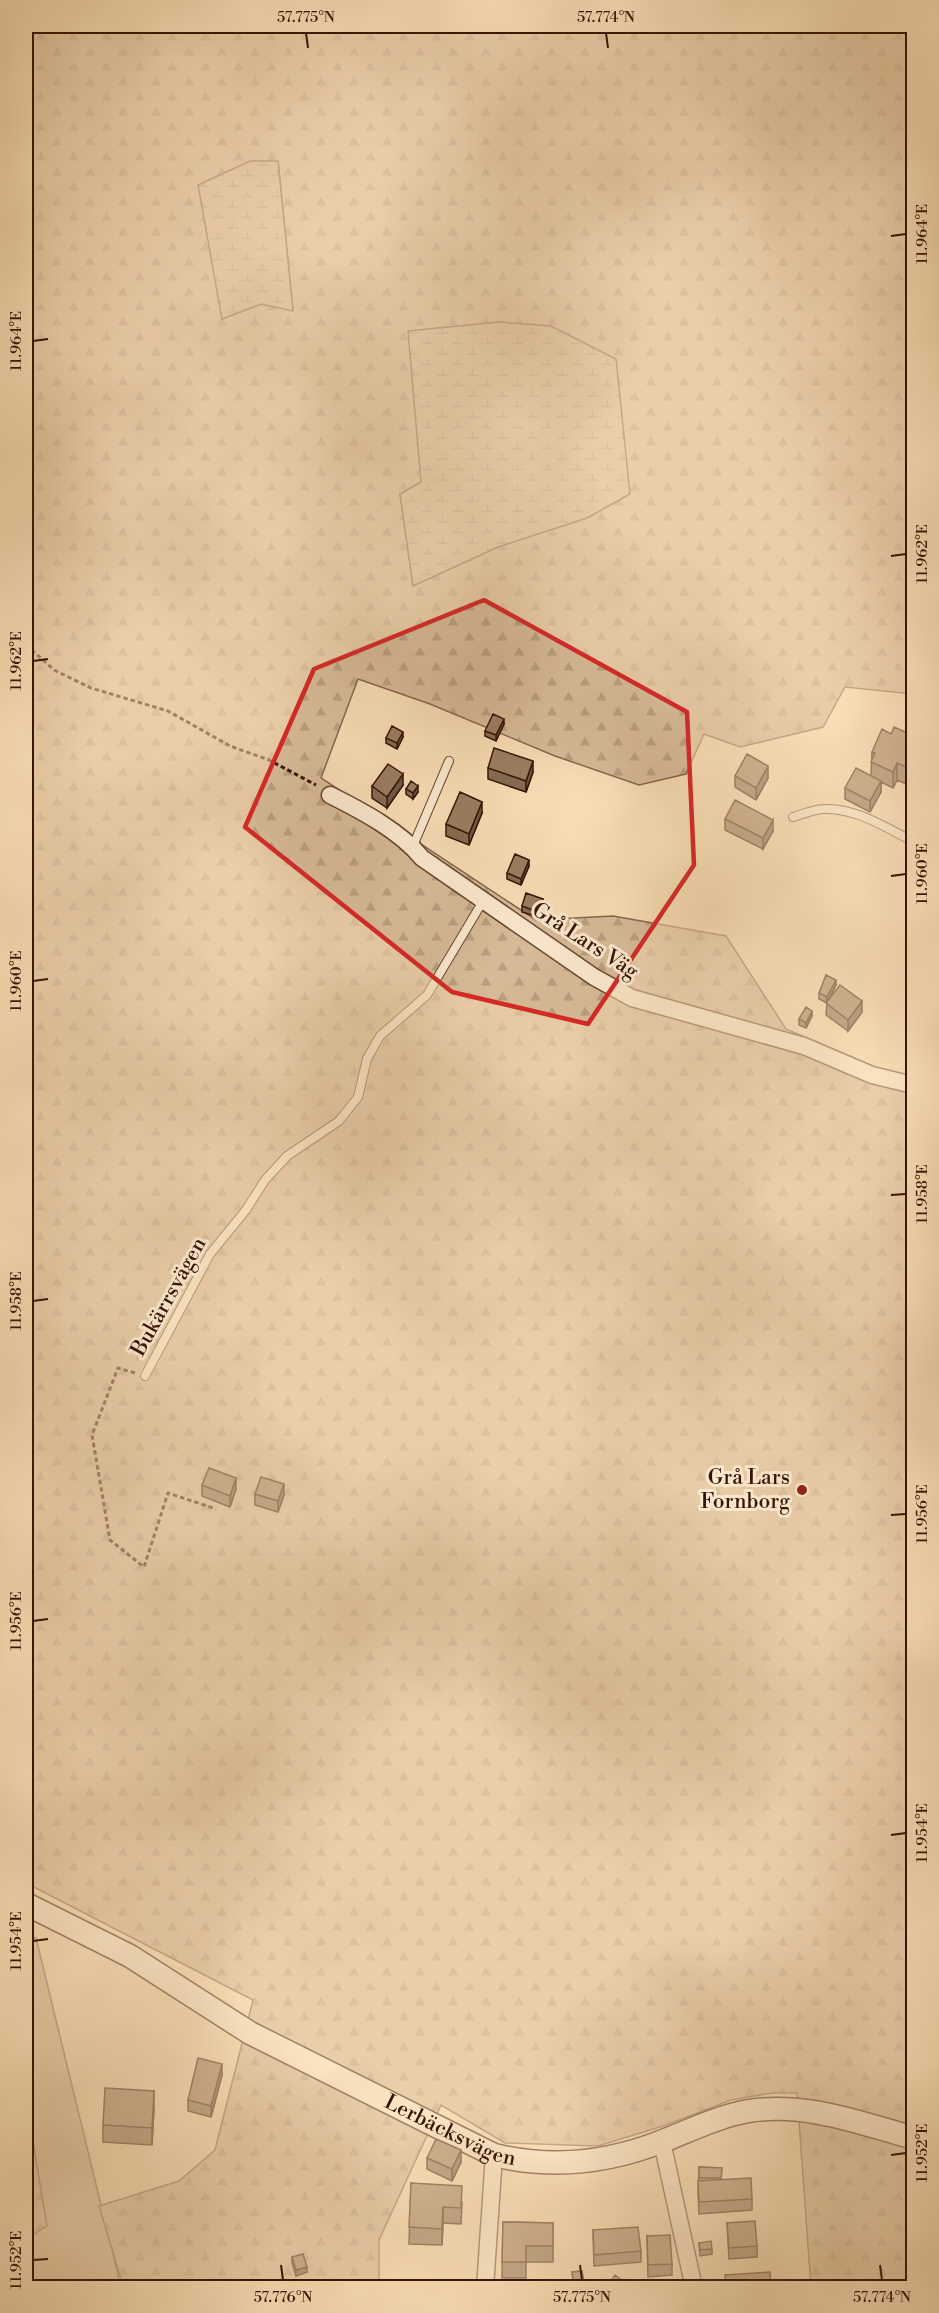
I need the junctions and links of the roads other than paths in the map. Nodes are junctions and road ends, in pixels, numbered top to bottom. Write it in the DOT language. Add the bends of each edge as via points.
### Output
graph roads {
  1 [pos="448,761"];
  2 [pos="330,795"];
  3 [pos="793,817"];
  4 [pos="914,842"];
  5 [pos="412,846"];
  6 [pos="483,901"];
  7 [pos="914,1082"];
  8 [pos="145,1376"];
  9 [pos="26,1904"];
  10 [pos="914,2138"];
  11 [pos="662,2142"];
  12 [pos="494,2155"];
  13 [pos="26,2269"];
  14 [pos="30,2283"];
  15 [pos="485,2288"];
  16 [pos="694,2288"];
  1 -- 5 [label="lane"];
  2 -- 5 [label="street, Grå Lars Väg"];
  3 -- 4 [label="lane" via="824,809 848,812"];
  5 -- 6 [label="street, Grå Lars Väg" via="422,858"];
  6 -- 7 [label="street, Grå Lars Väg" via="594,977 632,998 804,1046 872,1076"];
  6 -- 8 [label="lane, Bukärrsvägen" via="428,994 380,1036 367,1059 358,1097 339,1121 288,1156 265,1180 210,1254"];
  9 -- 12 [label="street, Lerbäcksvägen" via="130,1956 250,2033"];
  10 -- 11 [label="street, Lerbäcksvägen" via="833,2115 795,2109 735,2114"];
  11 -- 12 [label="street, Lerbäcksvägen" via="585,2162 533,2162"];
  11 -- 16 [label="street"];
  12 -- 15 [label="street"];
  13 -- 14 [label="lane"];
}
